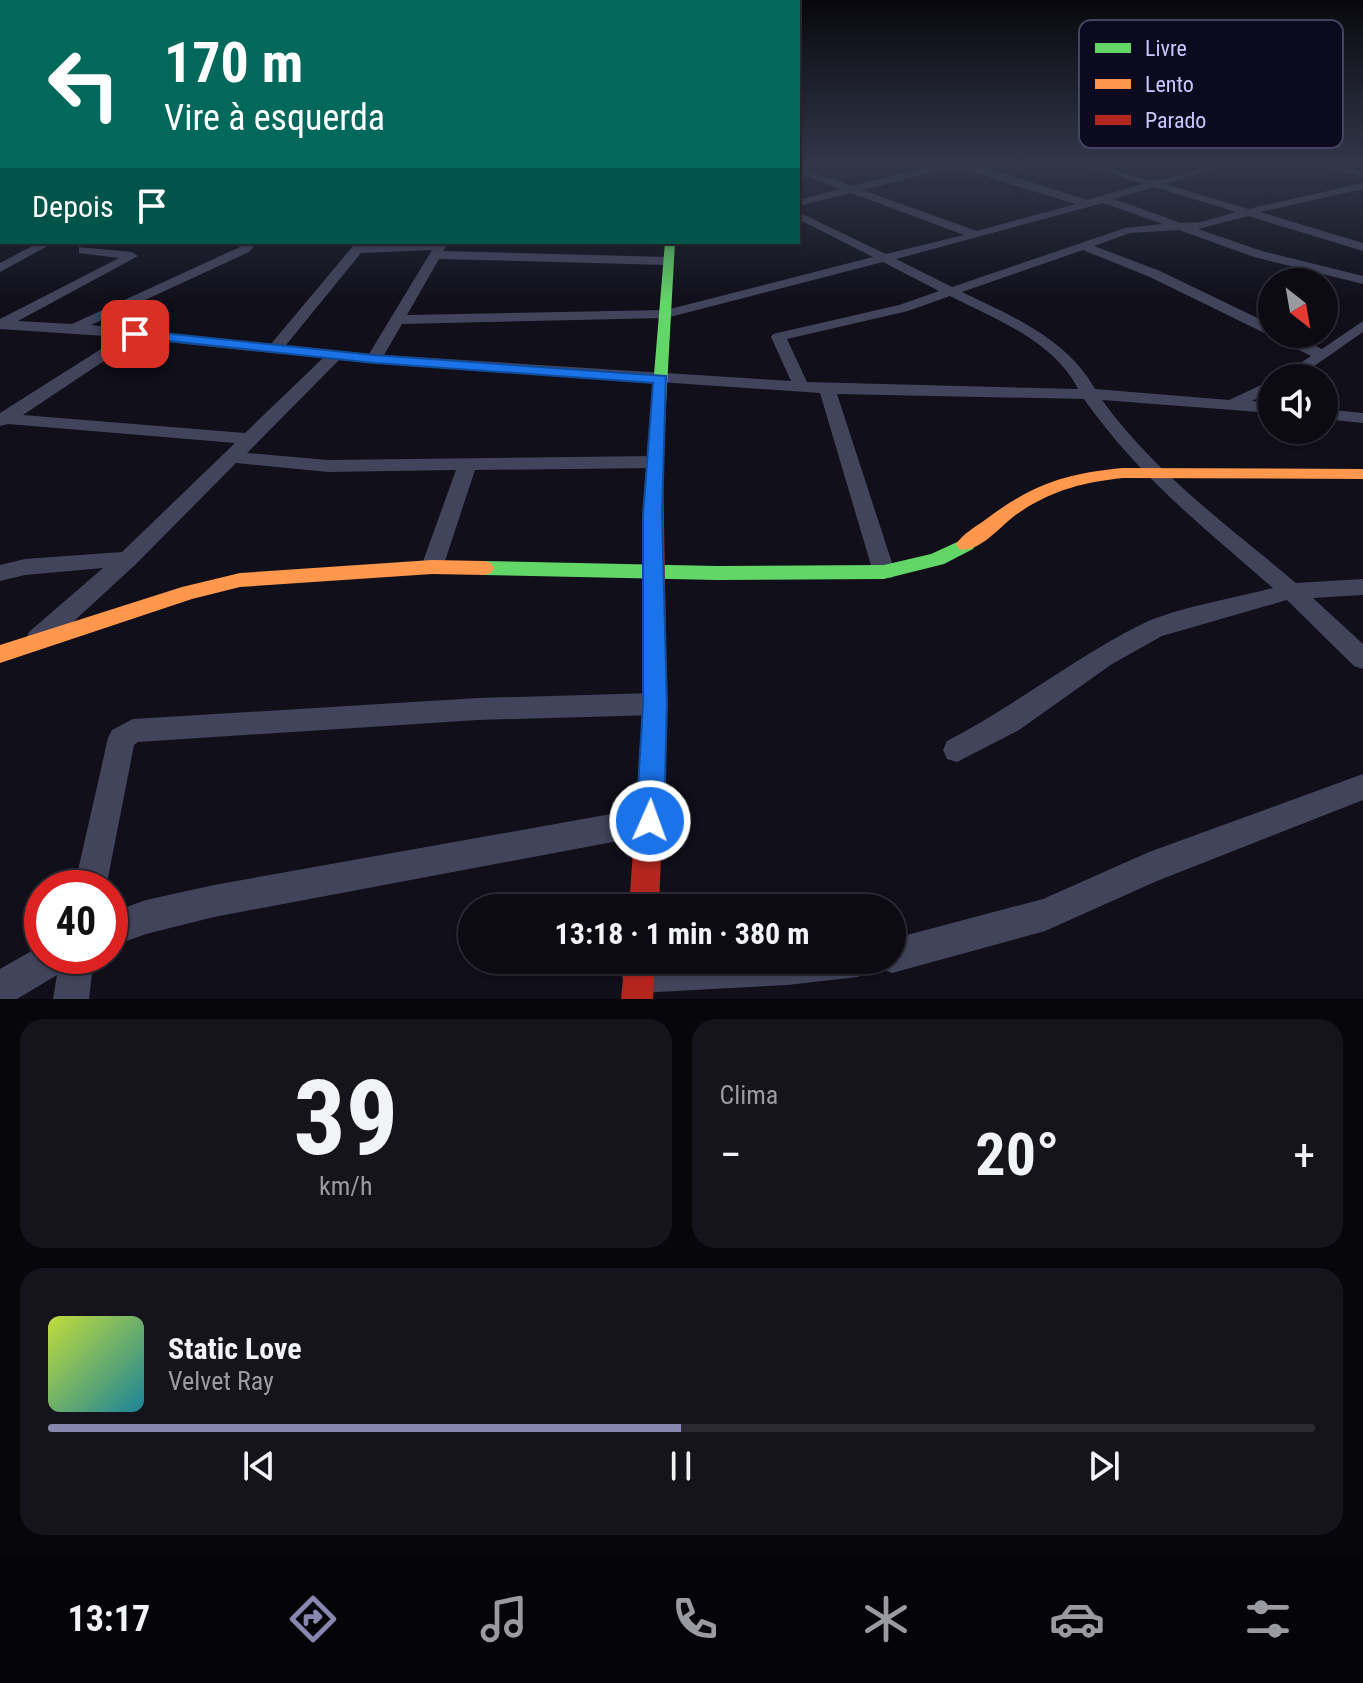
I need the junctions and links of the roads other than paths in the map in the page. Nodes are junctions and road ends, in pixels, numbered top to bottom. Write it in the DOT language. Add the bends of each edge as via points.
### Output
graph roads {
  1 [pos="904,209"];
  2 [pos="1071,209"];
  3 [pos="1130,209"];
  4 [pos="1234,209"];
  5 [pos="1264,209"];
  6 [pos="1249,213"];
  7 [pos="800,216"];
  8 [pos="1178,226"];
  9 [pos="976,235"];
  10 [pos="45,244"];
  11 [pos="244,244"];
  12 [pos="670,244"];
  13 [pos="1081,245"];
  14 [pos="1363,247"];
  15 [pos="440,248"];
  16 [pos="83,250"];
  17 [pos="883,260"];
  18 [pos="667,261"];
  19 [pos="0,268"];
  20 [pos="1363,280"];
  21 [pos="952,293"];
  22 [pos="666,314"];
  23 [pos="397,320"];
  24 [pos="1258,324"];
  25 [pos="0,325"];
  26 [pos="1363,325"];
  27 [pos="22,326"];
  28 [pos="74,328"];
  29 [pos="135,334"];
  30 [pos="0,339"];
  31 [pos="1307,348"];
  32 [pos="275,349"];
  33 [pos="335,355"];
  34 [pos="1322,355"];
  35 [pos="374,359"];
  36 [pos="1308,364"];
  37 [pos="661,379"];
  38 [pos="801,386"];
  39 [pos="827,388"];
  40 [pos="1258,392"];
  41 [pos="1089,394"];
  42 [pos="1235,403"];
  43 [pos="1258,406"];
  44 [pos="1338,415"];
  45 [pos="1363,418"];
  46 [pos="1,420"];
  47 [pos="252,439"];
  48 [pos="232,457"];
  49 [pos="655,462"];
  50 [pos="468,464"];
  51 [pos="1153,473"];
  52 [pos="1363,474"];
  53 [pos="128,559"];
  54 [pos="432,567"];
  55 [pos="653,570"];
  56 [pos="884,572"];
  57 [pos="0,573"];
  58 [pos="1363,587"];
  59 [pos="1291,591"];
  60 [pos="35,642"];
  61 [pos="0,654"];
  62 [pos="1363,659"];
  63 [pos="655,704"];
  64 [pos="957,750"];
  65 [pos="1363,787"];
  66 [pos="650,821"];
  67 [pos="94,870"];
  68 [pos="645,894"];
  69 [pos="128,924"];
  70 [pos="906,952"];
  71 [pos="25,974"];
  72 [pos="74,974"];
  73 [pos="698,974"];
  74 [pos="639,978"];
  75 [pos="0,989"];
  76 [pos="71,999"];
  1 -- 9 [label="street"];
  2 -- 9 [label="street"];
  3 -- 8 [label="street"];
  4 -- 6 [label="street"];
  5 -- 6 [label="street"];
  6 -- 8 [label="street"];
  6 -- 14 [label="street"];
  7 -- 17 [label="street"];
  8 -- 13 [label="street" via="1129,230"];
  8 -- 20 [label="street" via="1289,264"];
  9 -- 17 [label="street"];
  10 -- 19 [label="street"];
  11 -- 28 [label="street" via="245,249"];
  12 -- 18 [label="street"];
  13 -- 21 [label="street"];
  13 -- 24 [label="street"];
  15 -- 18 [label="street"];
  15 -- 23 [label="street"];
  15 -- 32 [label="street" via="357,249"];
  16 -- 25 [label="street" via="132,256"];
  17 -- 21 [label="street"];
  17 -- 22 [label="street"];
  18 -- 22 [label="street"];
  21 -- 38 [label="street" via="778,337"];
  21 -- 41 [label="street" via="1054,349"];
  22 -- 23 [label="street"];
  22 -- 37 [label="street"];
  23 -- 35 [label="street"];
  25 -- 27 [label="street"];
  26 -- 34 [label="street"];
  27 -- 28 [label="street"];
  27 -- 30 [label="street"];
  28 -- 29 [label="street"];
  29 -- 32 [label="street"];
  29 -- 46 [label="street"];
  31 -- 34 [label="street"];
  32 -- 33 [label="street"];
  33 -- 35 [label="street"];
  33 -- 47 [label="street"];
  34 -- 36 [label="street"];
  35 -- 37 [label="street"];
  37 -- 38 [label="street"];
  37 -- 49 [label="street"];
  38 -- 39 [label="street"];
  39 -- 41 [label="street"];
  39 -- 56 [label="street"];
  40 -- 42 [label="street"];
  41 -- 42 [label="street"];
  41 -- 51 [label="street"];
  42 -- 43 [label="street"];
  44 -- 45 [label="street"];
  46 -- 47 [label="street"];
  47 -- 48 [label="street"];
  48 -- 50 [label="street" via="328,466"];
  48 -- 53 [label="street"];
  49 -- 50 [label="street"];
  49 -- 55 [label="street"];
  50 -- 54 [label="street"];
  51 -- 52 [label="street"];
  51 -- 56 [label="street" via="1083,477 1047,488 956,551"];
  51 -- 59 [label="street"];
  53 -- 57 [label="street"];
  53 -- 60 [label="street"];
  54 -- 55 [label="street"];
  54 -- 60 [label="street" via="240,580"];
  55 -- 56 [label="street"];
  55 -- 63 [label="street"];
  58 -- 59 [label="street"];
  59 -- 62 [label="street"];
  59 -- 64 [label="street" via="1154,629"];
  60 -- 61 [label="street"];
  63 -- 66 [label="street"];
  63 -- 67 [label="street" via="478,709 133,731 122,738"];
  65 -- 70 [label="street" via="1149,868 1045,915"];
  66 -- 68 [label="street"];
  66 -- 69 [label="street" via="214,901"];
  71 -- 75 [label="street"];
  72 -- 76 [label="street"];
  73 -- 74 [label="street"];
}
